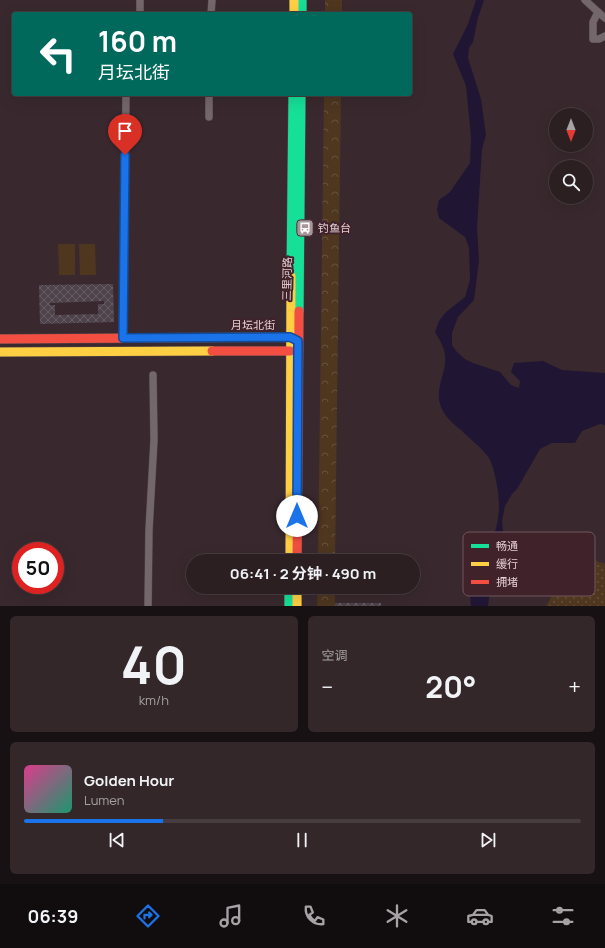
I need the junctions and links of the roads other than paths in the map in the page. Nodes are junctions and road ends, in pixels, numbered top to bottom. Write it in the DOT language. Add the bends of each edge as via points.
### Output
graph roads {
  1 [pos="140,0"];
  2 [pos="212,0"];
  3 [pos="294,0"];
  4 [pos="302,0"];
  5 [pos="585,0"];
  6 [pos="140,12"];
  7 [pos="211,12"];
  8 [pos="294,12"];
  9 [pos="302,12"];
  10 [pos="598,12"];
  11 [pos="605,18"];
  12 [pos="605,36"];
  13 [pos="126,96"];
  14 [pos="209,96"];
  15 [pos="293,96"];
  16 [pos="301,96"];
  17 [pos="209,117"];
  18 [pos="123,338"];
  19 [pos="0,339"];
  20 [pos="294,339"];
  21 [pos="290,351"];
  22 [pos="0,352"];
  23 [pos="153,375"];
  24 [pos="290,554"];
  25 [pos="297,554"];
  26 [pos="289,594"];
  27 [pos="297,594"];
  28 [pos="148,606"];
  29 [pos="289,606"];
  30 [pos="297,606"];
  1 -- 6 [label="street"];
  2 -- 7 [label="street"];
  3 -- 8 [label="main road"];
  4 -- 9 [label="main road"];
  5 -- 10 [label="street"];
  10 -- 11 [label="street"];
  10 -- 12 [label="street" via="593,22 593,40"];
  13 -- 18 [label="street"];
  14 -- 17 [label="street"];
  15 -- 20 [label="main road, 三里河路"];
  16 -- 20 [label="main road, 三里河路"];
  18 -- 19 [label="main road, 月坛北街"];
  18 -- 20 [label="main road, 月坛北街"];
  20 -- 21 [label="main road, 三里河路"];
  20 -- 25 [label="main road, 三里河路"];
  21 -- 22 [label="main road"];
  21 -- 24 [label="main road, 三里河路"];
  23 -- 28 [label="street" via="154,440"];
  26 -- 29 [label="main road"];
  27 -- 30 [label="main road"];
}
